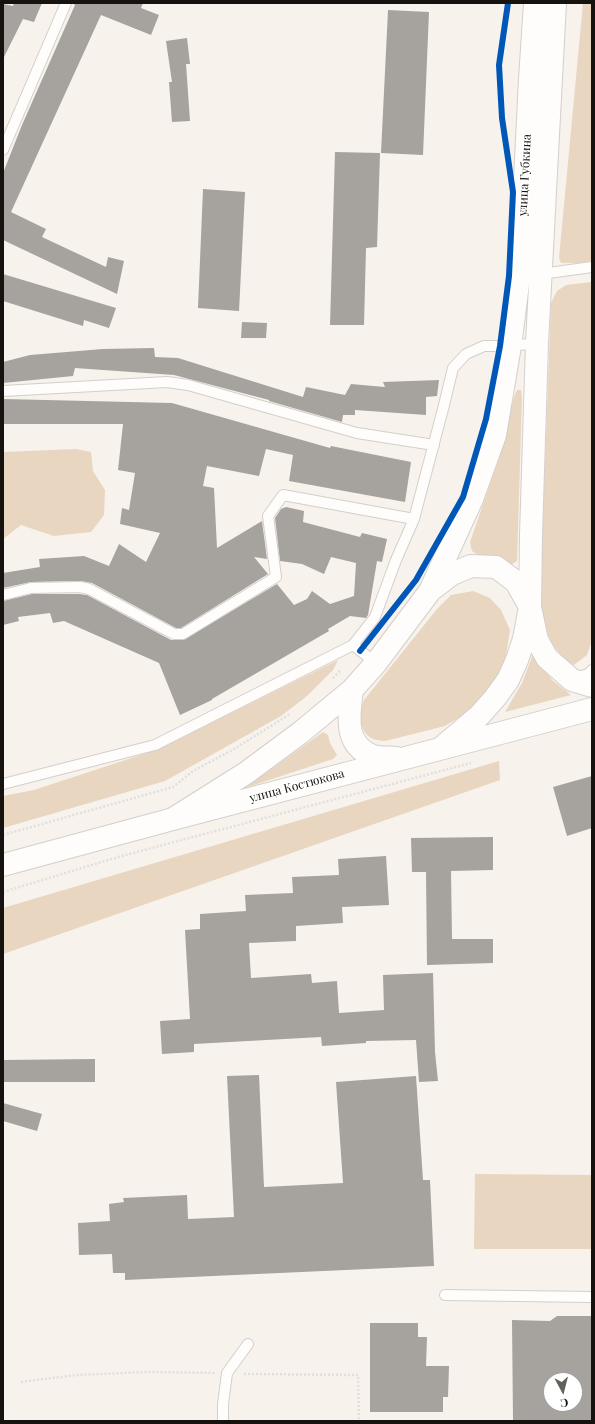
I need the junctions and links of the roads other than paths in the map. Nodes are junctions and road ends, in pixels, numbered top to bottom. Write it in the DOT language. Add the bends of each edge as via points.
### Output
graph roads {
  1 [pos="66,3"];
  2 [pos="535,3"];
  3 [pos="555,3"];
  4 [pos="3,150"];
  5 [pos="592,267"];
  6 [pos="541,274"];
  7 [pos="537,343"];
  8 [pos="510,346"];
  9 [pos="3,391"];
  10 [pos="434,445"];
  11 [pos="414,519"];
  12 [pos="430,591"];
  13 [pos="3,595"];
  14 [pos="530,607"];
  15 [pos="363,653"];
  16 [pos="592,670"];
  17 [pos="582,683"];
  18 [pos="352,690"];
  19 [pos="592,709"];
  20 [pos="440,749"];
  21 [pos="402,758"];
  22 [pos="3,784"];
  23 [pos="173,819"];
  24 [pos="3,865"];
  25 [pos="445,1295"];
  26 [pos="592,1297"];
  27 [pos="248,1344"];
  28 [pos="223,1421"];
  1 -- 4 [label="lane"];
  2 -- 8 [label="main road, улица Губкина" via="521,260"];
  3 -- 6 [label="main road, улица Губкина"];
  5 -- 6 [label="lane"];
  6 -- 7 [label="main road, улица Губкина"];
  7 -- 8 [label="lane"];
  7 -- 14 [label="main road, улица Губкина"];
  8 -- 10 [label="lane" via="484,346 466,354 453,368"];
  8 -- 12 [label="main road, улица Губкина" via="495,435 472,499"];
  9 -- 10 [label="lane" via="167,382 188,385 356,434"];
  10 -- 11 [label="lane"];
  11 -- 13 [label="lane" via="283,494 268,516 276,577 183,634 174,634 89,589 31,588"];
  11 -- 15 [label="lane" via="396,560"];
  12 -- 14 [label="main road" via="452,574 471,566 496,567 516,582"];
  12 -- 15 [label="main road"];
  14 -- 17 [label="main road" via="537,640 547,658"];
  14 -- 20 [label="main road" via="518,660 508,680 479,716"];
  15 -- 18 [label="main road"];
  15 -- 22 [label="lane" via="155,745"];
  16 -- 17 [label="lane"];
  18 -- 21 [label="main road" via="349,718 351,733 359,747 374,756"];
  18 -- 23 [label="main road" via="246,773"];
  19 -- 20 [label="main road, улица Костюкова"];
  20 -- 21 [label="main road, улица Костюкова"];
  21 -- 23 [label="main road, улица Костюкова"];
  23 -- 24 [label="main road, улица Костюкова"];
  25 -- 26 [label="lane"];
  27 -- 28 [label="lane" via="226,1373"];
}
